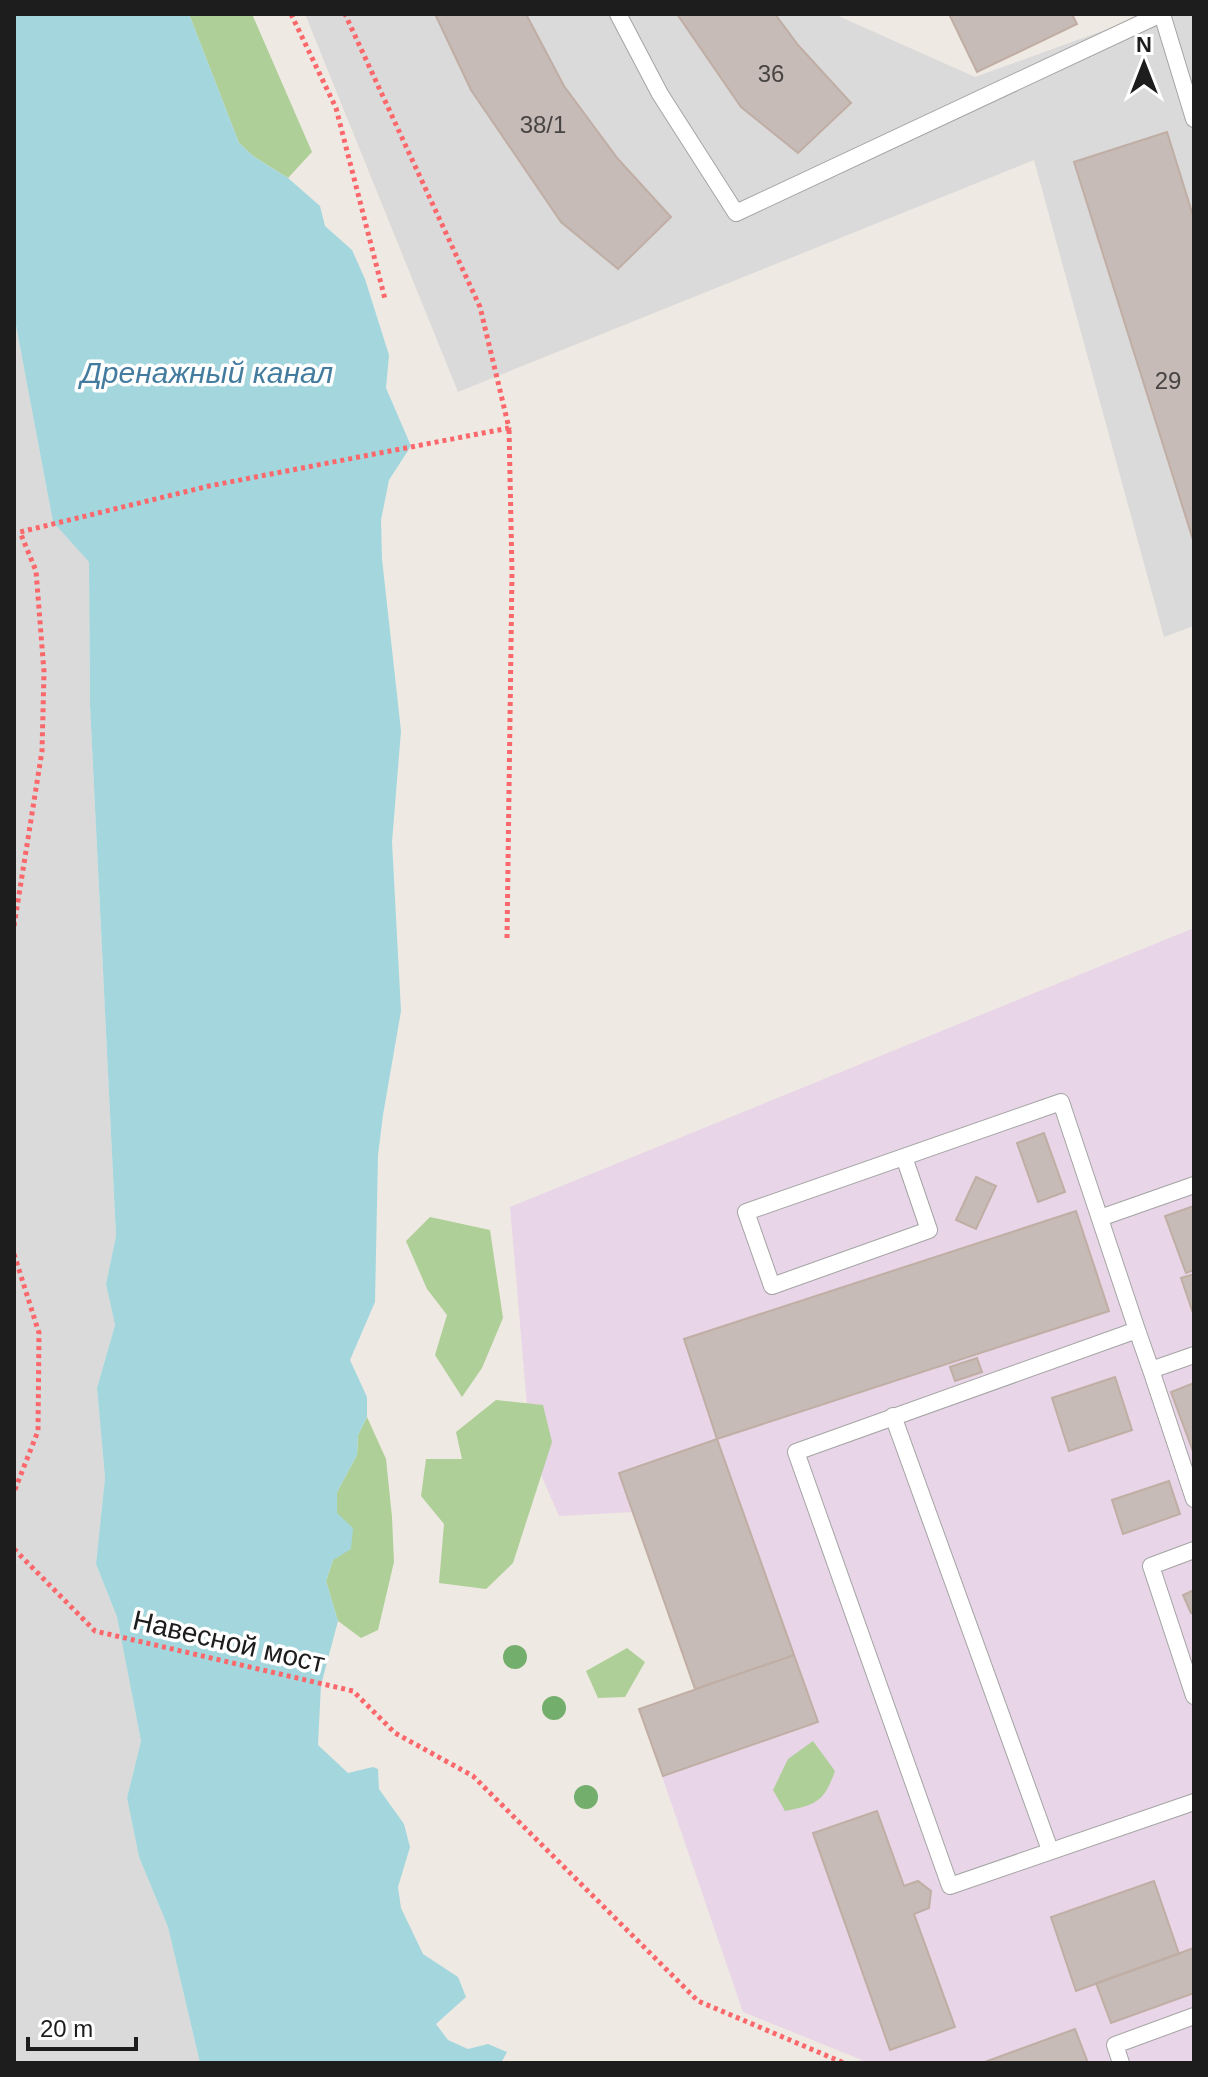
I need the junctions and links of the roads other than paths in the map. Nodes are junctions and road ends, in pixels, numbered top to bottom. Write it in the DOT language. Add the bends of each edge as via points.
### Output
graph roads {
  1 [pos="618,14"];
  2 [pos="1162,14"];
  3 [pos="1194,119"];
  4 [pos="904,1157"];
  5 [pos="1194,1185"];
  6 [pos="1100,1218"];
  7 [pos="1137,1330"];
  8 [pos="1194,1355"];
  9 [pos="1151,1370"];
  10 [pos="893,1416"];
  11 [pos="1194,1499"];
  12 [pos="1194,1550"];
  13 [pos="1194,1696"];
  14 [pos="1194,1802"];
  15 [pos="1050,1850"];
  16 [pos="1194,2016"];
  17 [pos="1121,2063"];
  1 -- 2 [label="lane" via="660,94 736,213"];
  2 -- 3 [label="lane"];
  4 -- 4 [label="lane" via="929,1230 772,1286 746,1212"];
  4 -- 6 [label="lane" via="1061,1102"];
  5 -- 6 [label="lane"];
  6 -- 7 [label="lane"];
  7 -- 9 [label="lane"];
  7 -- 10 [label="lane"];
  8 -- 9 [label="lane"];
  9 -- 11 [label="lane"];
  10 -- 15 [label="lane"];
  10 -- 15 [label="lane" via="796,1452 950,1886"];
  12 -- 13 [label="lane" via="1151,1566"];
  14 -- 15 [label="lane"];
  16 -- 17 [label="lane" via="1115,2045"];
}
